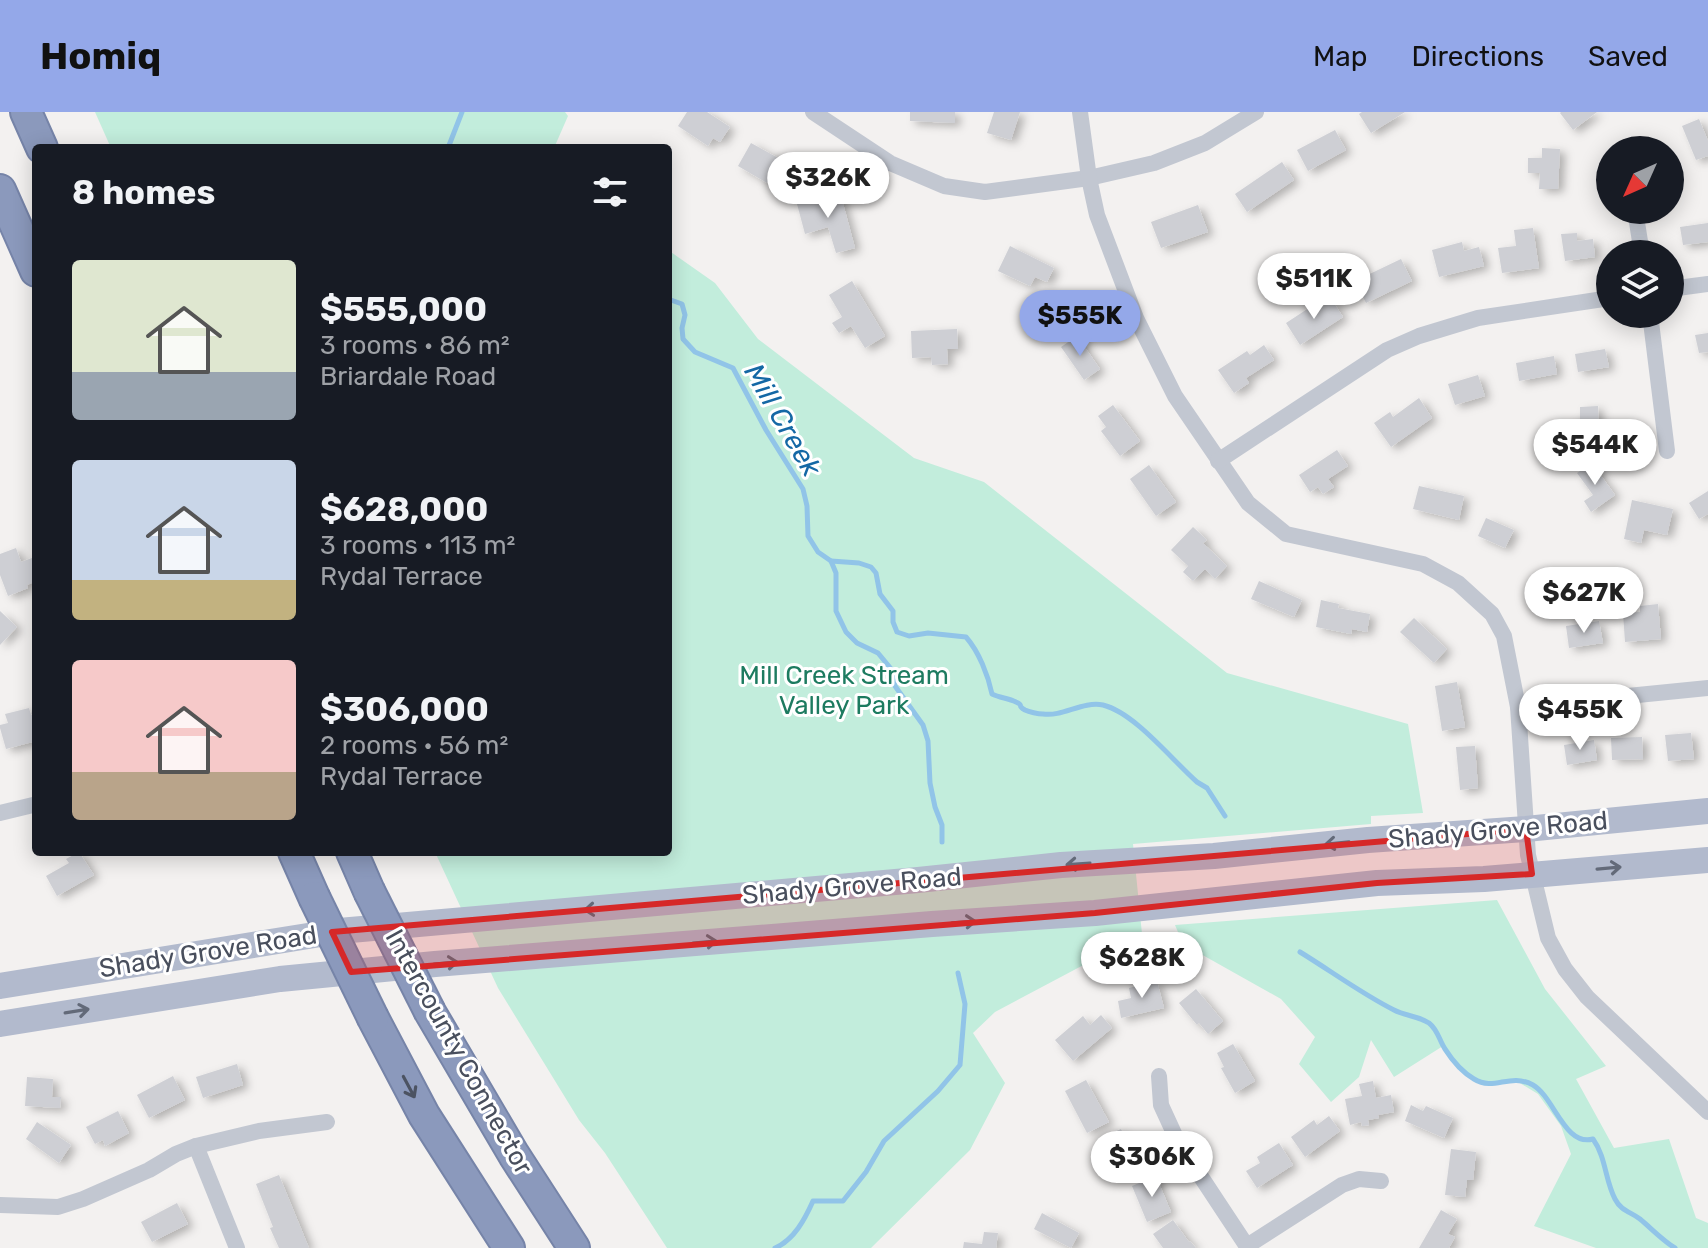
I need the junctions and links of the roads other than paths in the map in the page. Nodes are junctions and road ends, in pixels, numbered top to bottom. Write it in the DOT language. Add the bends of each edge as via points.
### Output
graph roads {
  1 [pos="26,112"];
  2 [pos="813,112"];
  3 [pos="1080,112"];
  4 [pos="1256,112"];
  5 [pos="40,144"];
  6 [pos="1089,178"];
  7 [pos="0,190"];
  8 [pos="32,262"];
  9 [pos="1708,284"];
  10 [pos="1684,287"];
  11 [pos="1596,300"];
  12 [pos="1652,328"];
  13 [pos="1667,451"];
  14 [pos="1218,461"];
  15 [pos="1708,688"];
  16 [pos="1518,707"];
  17 [pos="32,805"];
  18 [pos="1708,811"];
  19 [pos="0,813"];
  20 [pos="1526,829"];
  21 [pos="296,856"];
  22 [pos="354,856"];
  23 [pos="1708,860"];
  24 [pos="1532,874"];
  25 [pos="0,986"];
  26 [pos="0,1024"];
  27 [pos="1159,1076"];
  28 [pos="1708,1112"];
  29 [pos="327,1122"];
  30 [pos="196,1146"];
  31 [pos="1381,1181"];
  32 [pos="0,1205"];
  33 [pos="1247,1247"];
  34 [pos="237,1248"];
  35 [pos="509,1248"];
  36 [pos="574,1248"];
  1 -- 5 [label="highway"];
  2 -- 6 [label="street" via="890,163 944,186 985,192"];
  3 -- 6 [label="street"];
  4 -- 6 [label="street" via="1205,143 1154,163"];
  6 -- 14 [label="street" via="1097,215 1136,318 1175,396"];
  7 -- 8 [label="highway"];
  9 -- 10 [label="street"];
  11 -- 14 [label="street" via="1478,318 1419,336 1387,350"];
  12 -- 13 [label="street"];
  14 -- 16 [label="street" via="1248,503 1286,534 1423,564 1458,583 1492,614 1504,636"];
  15 -- 16 [label="street"];
  16 -- 20 [label="street"];
  17 -- 19 [label="street"];
  18 -- 20 [label="main road, Shady Grove Road"];
  20 -- 24 [label="street"];
  20 -- 25 [label="main road, Shady Grove Road, one-way" via="339,931"];
  21 -- 35 [label="highway, one-way, bridge" via="424,1115"];
  22 -- 36 [label="highway, Intercounty Connector, bridge" via="430,1012"];
  24 -- 23 [label="main road, Shady Grove Road, one-way"];
  26 -- 24 [label="main road, Shady Grove Road, one-way" via="280,979"];
  24 -- 28 [label="street" via="1548,938 1565,969 1587,997"];
  27 -- 33 [label="street" via="1161,1105 1178,1142"];
  29 -- 30 [label="street"];
  30 -- 32 [label="street" via="58,1207"];
  30 -- 34 [label="street"];
  31 -- 33 [label="street" via="1359,1179 1342,1185"];
}
